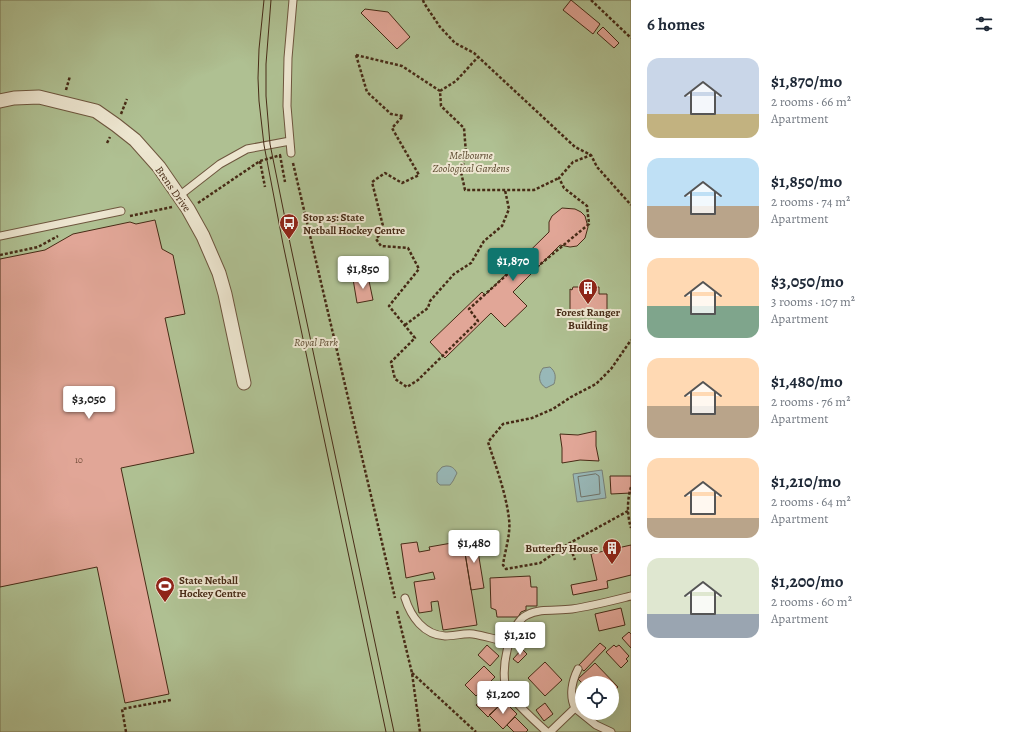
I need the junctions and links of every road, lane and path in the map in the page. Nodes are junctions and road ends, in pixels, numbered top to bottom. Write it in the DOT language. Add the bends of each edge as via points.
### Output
graph roads {
  1 [pos="293,0"];
  2 [pos="423,0"];
  3 [pos="591,0"];
  4 [pos="631,38"];
  5 [pos="478,57"];
  6 [pos="440,91"];
  7 [pos="0,101"];
  8 [pos="290,141"];
  9 [pos="291,153"];
  10 [pos="280,155"];
  11 [pos="591,155"];
  12 [pos="260,160"];
  13 [pos="559,178"];
  14 [pos="285,182"];
  15 [pos="264,186"];
  16 [pos="505,190"];
  17 [pos="179,196"];
  18 [pos="631,205"];
  19 [pos="188,209"];
  20 [pos="121,211"];
  21 [pos="128,216"];
  22 [pos="63,232"];
  23 [pos="0,236"];
  24 [pos="0,255"];
  25 [pos="404,325"];
  26 [pos="631,340"];
  27 [pos="244,384"];
  28 [pos="631,487"];
  29 [pos="628,511"];
  30 [pos="631,528"];
  31 [pos="568,544"];
  32 [pos="575,560"];
  33 [pos="631,596"];
  34 [pos="406,598"];
  35 [pos="509,642"];
  36 [pos="578,669"];
  37 [pos="412,673"];
  38 [pos="171,700"];
  39 [pos="575,708"];
  40 [pos="590,720"];
  41 [pos="126,732"];
  42 [pos="420,732"];
  43 [pos="476,732"];
  44 [pos="547,732"];
  45 [pos="550,732"];
  46 [pos="611,732"];
  1 -- 8 [label="lane" via="288,58 287,106"];
  2 -- 5 [label="path" via="450,38"];
  3 -- 4 [label="path"];
  5 -- 6 [label="path" via="456,80"];
  5 -- 11 [label="path" via="575,147"];
  6 -- 16 [label="path" via="441,106 464,128 466,153 461,172 465,190"];
  6 -- 25 [label="path" via="402,66 356,55 367,92 391,114 403,116 392,128 419,175 402,184 385,173 372,182 384,230 376,239 381,246 408,248 419,269 389,306"];
  7 -- 17 [label="street, Brens Drive" via="39,97 96,111 135,140 159,167"];
  8 -- 9 [label="lane"];
  8 -- 17 [label="lane" via="247,149 220,164"];
  9 -- 10 [label="path"];
  9 -- 37 [label="path"];
  10 -- 12 [label="path"];
  10 -- 14 [label="path"];
  11 -- 13 [label="path" via="573,162"];
  11 -- 18 [label="path" via="597,167"];
  12 -- 15 [label="path"];
  12 -- 19 [label="path"];
  13 -- 16 [label="path" via="534,190"];
  13 -- 25 [label="path" via="564,188 587,206 589,224 537,267 524,259 469,309 478,321 418,380 407,387 395,379 391,362 415,338"];
  16 -- 25 [label="path" via="509,209 502,226 484,240 471,263 449,279 430,301 428,308"];
  17 -- 19 [label="street, Brens Drive"];
  19 -- 21 [label="path" via="179,206"];
  19 -- 27 [label="street, Brens Drive" via="203,236 221,280"];
  20 -- 23 [label="lane"];
  22 -- 24 [label="path" via="38,247"];
  26 -- 31 [label="path" via="611,369 596,384 553,409 532,418 503,424 488,442 509,519 503,565 506,570 540,563"];
  28 -- 29 [label="path"];
  29 -- 30 [label="path"];
  29 -- 31 [label="path"];
  31 -- 32 [label="path"];
  33 -- 35 [label="lane" via="578,608 527,614 517,625"];
  34 -- 35 [label="lane" via="416,622 435,634 473,634"];
  35 -- 44 [label="lane" via="505,676 507,690"];
  36 -- 39 [label="lane" via="572,691"];
  37 -- 42 [label="path"];
  37 -- 43 [label="path"];
  38 -- 41 [label="path" via="122,709"];
  39 -- 45 [label="lane"];
  40 -- 46 [label="lane"];
}
